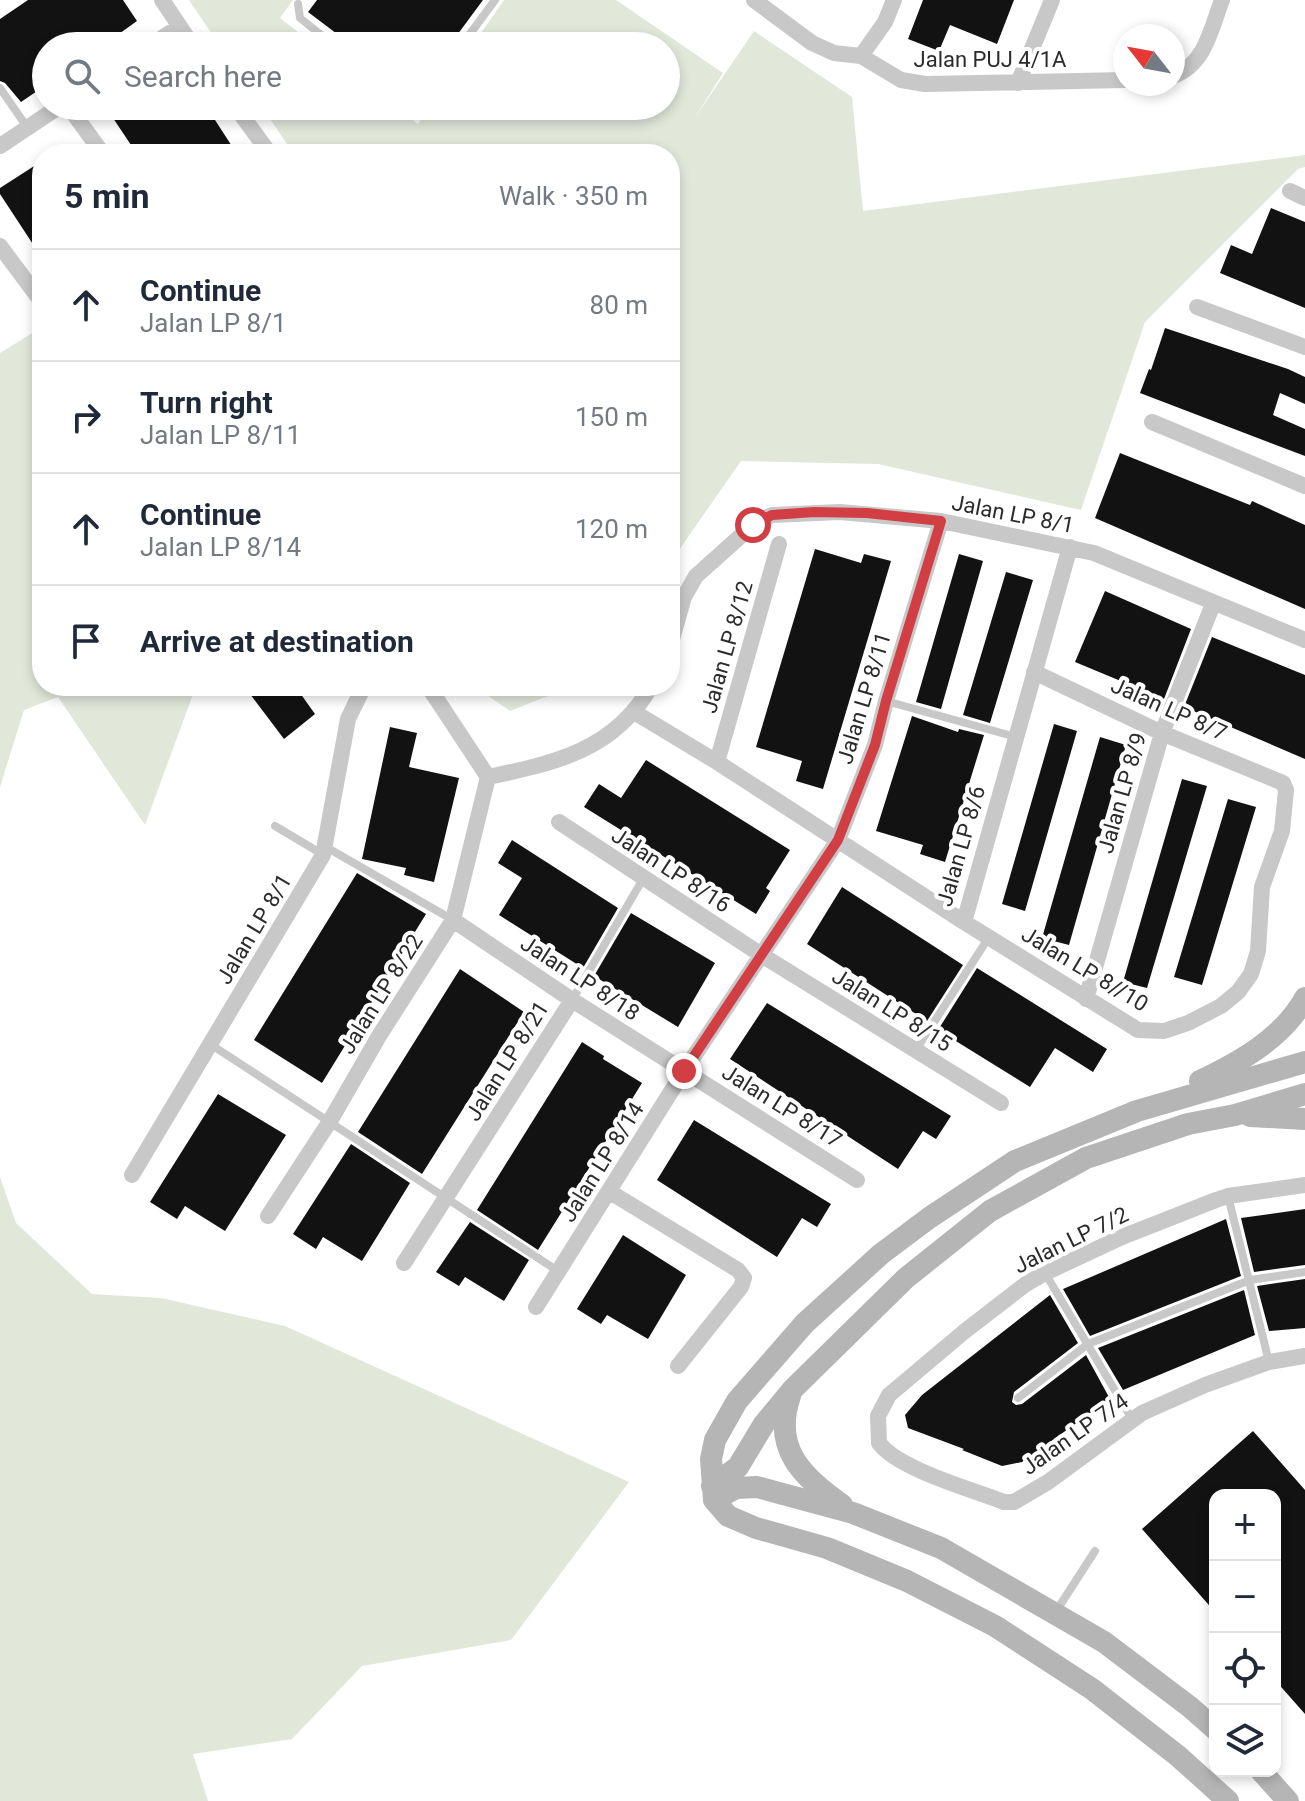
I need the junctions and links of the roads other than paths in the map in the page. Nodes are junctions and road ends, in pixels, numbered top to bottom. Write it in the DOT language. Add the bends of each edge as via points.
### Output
graph roads {
  1 [pos="162,0"];
  2 [pos="495,0"];
  3 [pos="754,0"];
  4 [pos="894,0"];
  5 [pos="1052,0"];
  6 [pos="1222,0"];
  7 [pos="297,1"];
  8 [pos="179,27"];
  9 [pos="171,32"];
  10 [pos="183,32"];
  11 [pos="318,32"];
  12 [pos="471,32"];
  13 [pos="861,56"];
  14 [pos="1185,70"];
  15 [pos="1113,80"];
  16 [pos="1018,83"];
  17 [pos="0,88"];
  18 [pos="39,120"];
  19 [pos="78,120"];
  20 [pos="245,120"];
  21 [pos="27,128"];
  22 [pos="96,144"];
  23 [pos="263,144"];
  24 [pos="0,146"];
  25 [pos="0,246"];
  26 [pos="32,289"];
  27 [pos="1197,307"];
  28 [pos="1305,347"];
  29 [pos="1152,422"];
  30 [pos="1305,486"];
  31 [pos="941,521"];
  32 [pos="779,544"];
  33 [pos="1070,547"];
  34 [pos="1213,604"];
  35 [pos="680,611"];
  36 [pos="1305,640"];
  37 [pos="1034,672"];
  38 [pos="359,696"];
  39 [pos="435,696"];
  40 [pos="644,696"];
  41 [pos="886,701"];
  42 [pos="634,712"];
  43 [pos="1162,733"];
  44 [pos="1016,737"];
  45 [pos="717,762"];
  46 [pos="488,777"];
  47 [pos="1285,786"];
  48 [pos="559,822"];
  49 [pos="275,826"];
  50 [pos="838,840"];
  51 [pos="324,851"];
  52 [pos="643,879"];
  53 [pos="453,920"];
  54 [pos="964,922"];
  55 [pos="989,937"];
  56 [pos="760,954"];
  57 [pos="1305,998"];
  58 [pos="1086,999"];
  59 [pos="572,1000"];
  60 [pos="210,1044"];
  61 [pos="916,1050"];
  62 [pos="1305,1062"];
  63 [pos="684,1071"];
  64 [pos="1305,1094"];
  65 [pos="1001,1103"];
  66 [pos="1137,1111"];
  67 [pos="1235,1115"];
  68 [pos="1305,1119"];
  69 [pos="330,1121"];
  70 [pos="132,1175"];
  71 [pos="857,1180"];
  72 [pos="1305,1185"];
  73 [pos="610,1192"];
  74 [pos="1228,1196"];
  75 [pos="446,1200"];
  76 [pos="268,1216"];
  77 [pos="404,1263"];
  78 [pos="559,1271"];
  79 [pos="1305,1272"];
  80 [pos="1045,1273"];
  81 [pos="1250,1280"];
  82 [pos="536,1307"];
  83 [pos="1088,1344"];
  84 [pos="1305,1356"];
  85 [pos="1269,1362"];
  86 [pos="678,1366"];
  87 [pos="793,1389"];
  88 [pos="1018,1398"];
  89 [pos="1132,1419"];
  90 [pos="879,1443"];
  91 [pos="713,1493"];
  92 [pos="853,1513"];
  93 [pos="1095,1551"];
  94 [pos="1055,1613"];
  95 [pos="1209,1724"];
  96 [pos="1266,1777"];
  97 [pos="1228,1801"];
  98 [pos="1288,1801"];
  1 -- 8 [label="street"];
  2 -- 12 [label="lane"];
  3 -- 13 [label="street, Jalan PUJ 4/1A" via="812,43 834,53"];
  4 -- 13 [label="street"];
  5 -- 16 [label="street"];
  6 -- 14 [label="street" via="1202,55"];
  7 -- 11 [label="lane" via="300,18"];
  8 -- 9 [label="street"];
  8 -- 10 [label="street"];
  13 -- 16 [label="street, Jalan PUJ 4/1A" via="901,80"];
  15 -- 16 [label="street, Jalan PUJ 4/1A"];
  17 -- 21 [label="lane"];
  18 -- 21 [label="street"];
  19 -- 22 [label="street"];
  20 -- 23 [label="street"];
  21 -- 24 [label="street"];
  25 -- 26 [label="street"];
  27 -- 28 [label="street"];
  29 -- 30 [label="street"];
  31 -- 33 [label="street, Jalan LP 8/1"];
  31 -- 35 [label="street, Jalan LP 8/1" via="867,513 772,515 696,576"];
  31 -- 41 [label="street, Jalan LP 8/11"];
  32 -- 45 [label="street, Jalan LP 8/12"];
  33 -- 34 [label="street, Jalan LP 8/1"];
  33 -- 37 [label="street, Jalan LP 8/6"];
  34 -- 36 [label="street, Jalan LP 8/1"];
  34 -- 43 [label="street, Jalan LP 8/9"];
  37 -- 43 [label="street, Jalan LP 8/7"];
  37 -- 44 [label="street, Jalan LP 8/6"];
  38 -- 51 [label="street, Jalan LP 8/1" via="348,719"];
  39 -- 46 [label="street"];
  40 -- 42 [label="street"];
  41 -- 44 [label="lane"];
  41 -- 50 [label="street, Jalan LP 8/11"];
  42 -- 45 [label="street, Jalan LP 8/6"];
  42 -- 46 [label="street" via="614,731 573,755"];
  43 -- 47 [label="street, Jalan LP 8/7"];
  43 -- 58 [label="street, Jalan LP 8/9"];
  44 -- 54 [label="street, Jalan LP 8/6"];
  45 -- 50 [label="street, Jalan LP 8/6"];
  46 -- 53 [label="street, Jalan LP 8/22"];
  47 -- 58 [label="street, Jalan LP 8//10" via="1282,831 1262,887 1258,951 1238,992 1221,1006 1164,1031 1138,1030"];
  48 -- 52 [label="street, Jalan LP 8/16"];
  49 -- 51 [label="lane"];
  50 -- 54 [label="street, Jalan LP 8/6"];
  50 -- 56 [label="street, Jalan LP 8/14"];
  51 -- 53 [label="lane"];
  51 -- 60 [label="street, Jalan LP 8/1"];
  52 -- 56 [label="street, Jalan LP 8/16"];
  52 -- 59 [label="lane, Jalan LP 8/21"];
  53 -- 59 [label="street, Jalan LP 8/18"];
  53 -- 69 [label="street, Jalan LP 8/22"];
  54 -- 55 [label="street, Jalan LP 8//10"];
  55 -- 58 [label="street, Jalan LP 8//10"];
  55 -- 61 [label="lane"];
  56 -- 61 [label="street, Jalan LP 8/15"];
  56 -- 63 [label="street, Jalan LP 8/14"];
  57 -- 66 [label="street" via="1274,1036 1231,1066"];
  59 -- 63 [label="street, Jalan LP 8/18"];
  59 -- 75 [label="street, Jalan LP 8/21"];
  60 -- 69 [label="lane"];
  60 -- 70 [label="street, Jalan LP 8/1"];
  61 -- 65 [label="street, Jalan LP 8/15"];
  62 -- 66 [label="street"];
  63 -- 71 [label="street, Jalan LP 8/17"];
  63 -- 73 [label="street, Jalan LP 8/14"];
  64 -- 67 [label="street"];
  66 -- 91 [label="street" via="1015,1161 881,1254 805,1323 737,1401 715,1440"];
  67 -- 68 [label="street"];
  67 -- 87 [label="street" via="1188,1124 1086,1158 990,1211 906,1278"];
  69 -- 75 [label="lane"];
  69 -- 76 [label="street, Jalan LP 8/22"];
  72 -- 74 [label="street, Jalan LP 7/2"];
  73 -- 78 [label="street, Jalan LP 8/14"];
  73 -- 86 [label="street" via="744,1278"];
  74 -- 80 [label="street, Jalan LP 7/2"];
  74 -- 81 [label="lane"];
  75 -- 77 [label="street, Jalan LP 8/21"];
  75 -- 78 [label="lane"];
  78 -- 82 [label="street, Jalan LP 8/14"];
  79 -- 81 [label="lane"];
  80 -- 83 [label="lane"];
  80 -- 90 [label="street, Jalan LP 7/2" via="889,1395 878,1416"];
  81 -- 83 [label="lane"];
  81 -- 85 [label="lane"];
  83 -- 88 [label="lane"];
  83 -- 89 [label="lane"];
  84 -- 85 [label="street, Jalan LP 7/4"];
  85 -- 89 [label="street, Jalan LP 7/4"];
  87 -- 91 [label="street"];
  87 -- 92 [label="street" via="783,1430 791,1455 821,1490"];
  89 -- 90 [label="street, Jalan LP 7/4" via="1014,1502 920,1470"];
  91 -- 92 [label="street" via="757,1487"];
  91 -- 97 [label="street" via="728,1516 827,1548 995,1626 1092,1689"];
  92 -- 94 [label="street" via="941,1548"];
  93 -- 94 [label="lane"];
  94 -- 95 [label="street" via="1104,1642"];
  96 -- 98 [label="street"];
}
